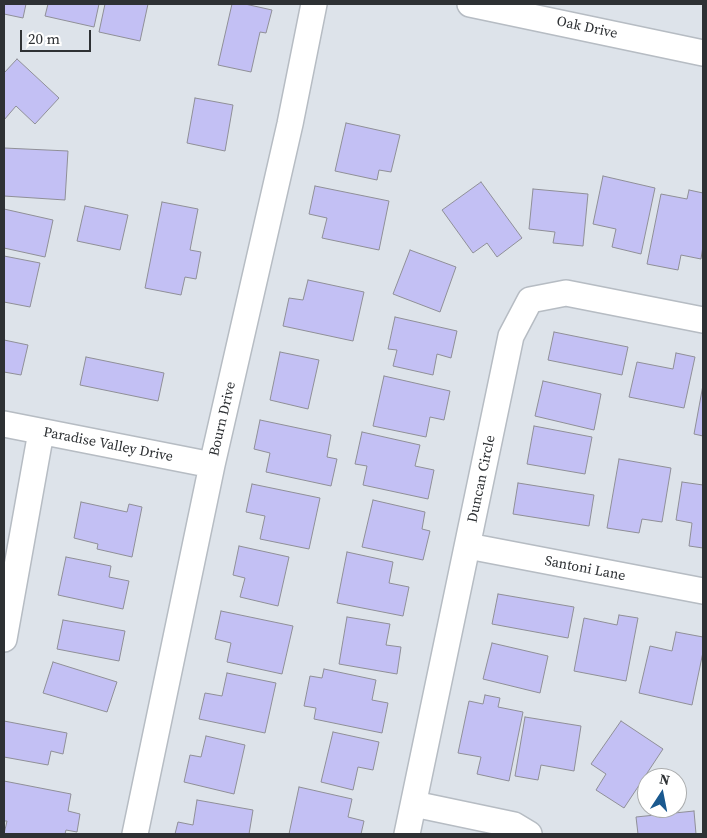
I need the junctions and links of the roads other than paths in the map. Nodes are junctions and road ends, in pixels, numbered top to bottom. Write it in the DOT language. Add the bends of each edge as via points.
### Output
graph roads {
  1 [pos="314,4"];
  2 [pos="476,4"];
  3 [pos="703,53"];
  4 [pos="703,320"];
  5 [pos="4,424"];
  6 [pos="41,432"];
  7 [pos="212,465"];
  8 [pos="468,546"];
  9 [pos="703,591"];
  10 [pos="4,639"];
  11 [pos="414,804"];
  12 [pos="135,834"];
  13 [pos="407,834"];
  14 [pos="529,834"];
  1 -- 7 [label="street, Bourn Drive" via="288,134"];
  2 -- 3 [label="street, Oak Drive"];
  4 -- 8 [label="street, Duncan Circle" via="566,294 530,300 511,336"];
  5 -- 6 [label="street, Paradise Valley Drive"];
  6 -- 7 [label="street, Paradise Valley Drive"];
  6 -- 10 [label="street"];
  7 -- 12 [label="street, Bourn Drive"];
  8 -- 9 [label="street, Santoni Lane"];
  8 -- 11 [label="street, Duncan Circle"];
  11 -- 13 [label="street, Duncan Circle"];
  11 -- 14 [label="street" via="514,825"];
}
